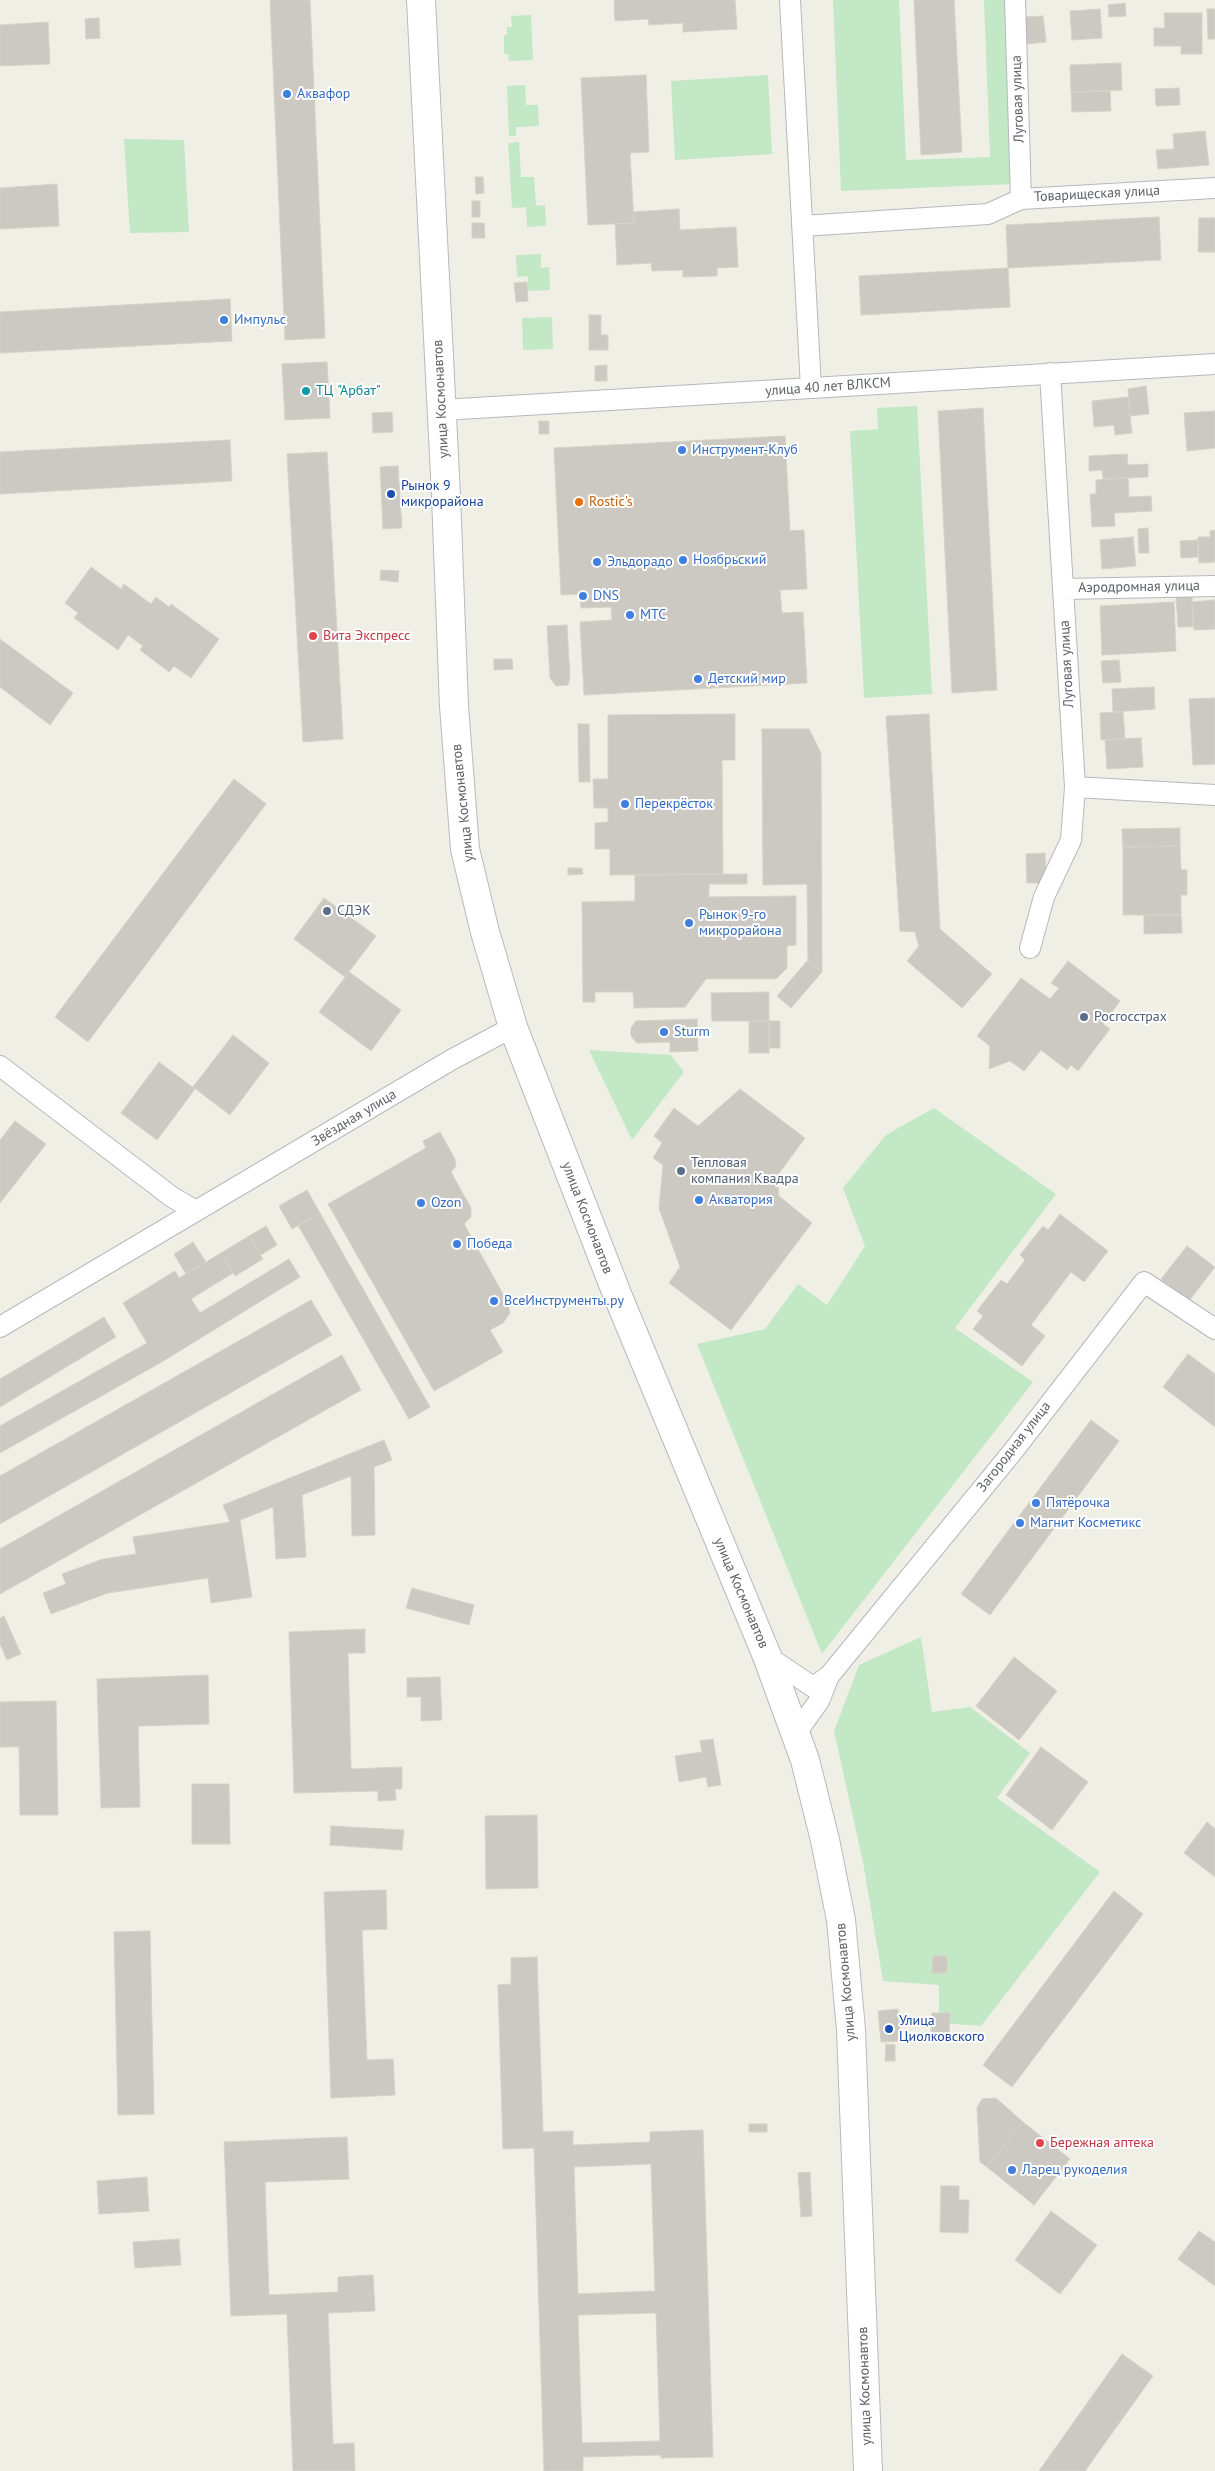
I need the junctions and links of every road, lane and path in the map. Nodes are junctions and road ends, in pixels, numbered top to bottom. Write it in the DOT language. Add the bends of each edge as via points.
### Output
graph roads {
  1 [pos="421,0"];
  2 [pos="790,0"];
  3 [pos="1015,0"];
  4 [pos="1215,188"];
  5 [pos="1021,199"];
  6 [pos="802,226"];
  7 [pos="1215,364"];
  8 [pos="1050,373"];
  9 [pos="811,388"];
  10 [pos="442,410"];
  11 [pos="1215,586"];
  12 [pos="1063,589"];
  13 [pos="1075,787"];
  14 [pos="1215,795"];
  15 [pos="1030,948"];
  16 [pos="513,1026"];
  17 [pos="0,1066"];
  18 [pos="196,1211"];
  19 [pos="0,1327"];
  20 [pos="1215,1329"];
  21 [pos="767,1656"];
  22 [pos="829,1676"];
  23 [pos="796,1733"];
  24 [pos="868,2471"];
  1 -- 10 [label="main road, улица Космонавтов"];
  2 -- 6 [label="street"];
  3 -- 5 [label="street, Луговая улица"];
  4 -- 5 [label="street, Товарищеская улица"];
  5 -- 6 [label="street, Товарищеская улица" via="988,214"];
  6 -- 9 [label="street"];
  7 -- 8 [label="street, улица 40 лет ВЛКСМ"];
  8 -- 9 [label="street, улица 40 лет ВЛКСМ"];
  8 -- 12 [label="street, Луговая улица"];
  9 -- 10 [label="street, улица 40 лет ВЛКСМ"];
  10 -- 16 [label="main road, улица Космонавтов" via="454,706 465,849"];
  11 -- 12 [label="street, Аэродромная улица"];
  12 -- 13 [label="street, Луговая улица"];
  13 -- 14 [label="street"];
  13 -- 15 [label="street, Луговая улица" via="1071,840 1044,898"];
  16 -- 18 [label="street, Звёздная улица"];
  16 -- 21 [label="main road, улица Космонавтов" via="617,1294"];
  17 -- 18 [label="street" via="172,1197"];
  18 -- 19 [label="street, Звёздная улица"];
  20 -- 22 [label="street, Загородная улица" via="1144,1282 1014,1450"];
  21 -- 22 [label="street, Загородная улица" via="813,1687"];
  21 -- 23 [label="main road, улица Космонавтов"];
  22 -- 23 [label="street, Загородная улица" via="819,1701"];
  23 -- 24 [label="main road, улица Космонавтов" via="825,1840 841,1920 851,2030"];
}
